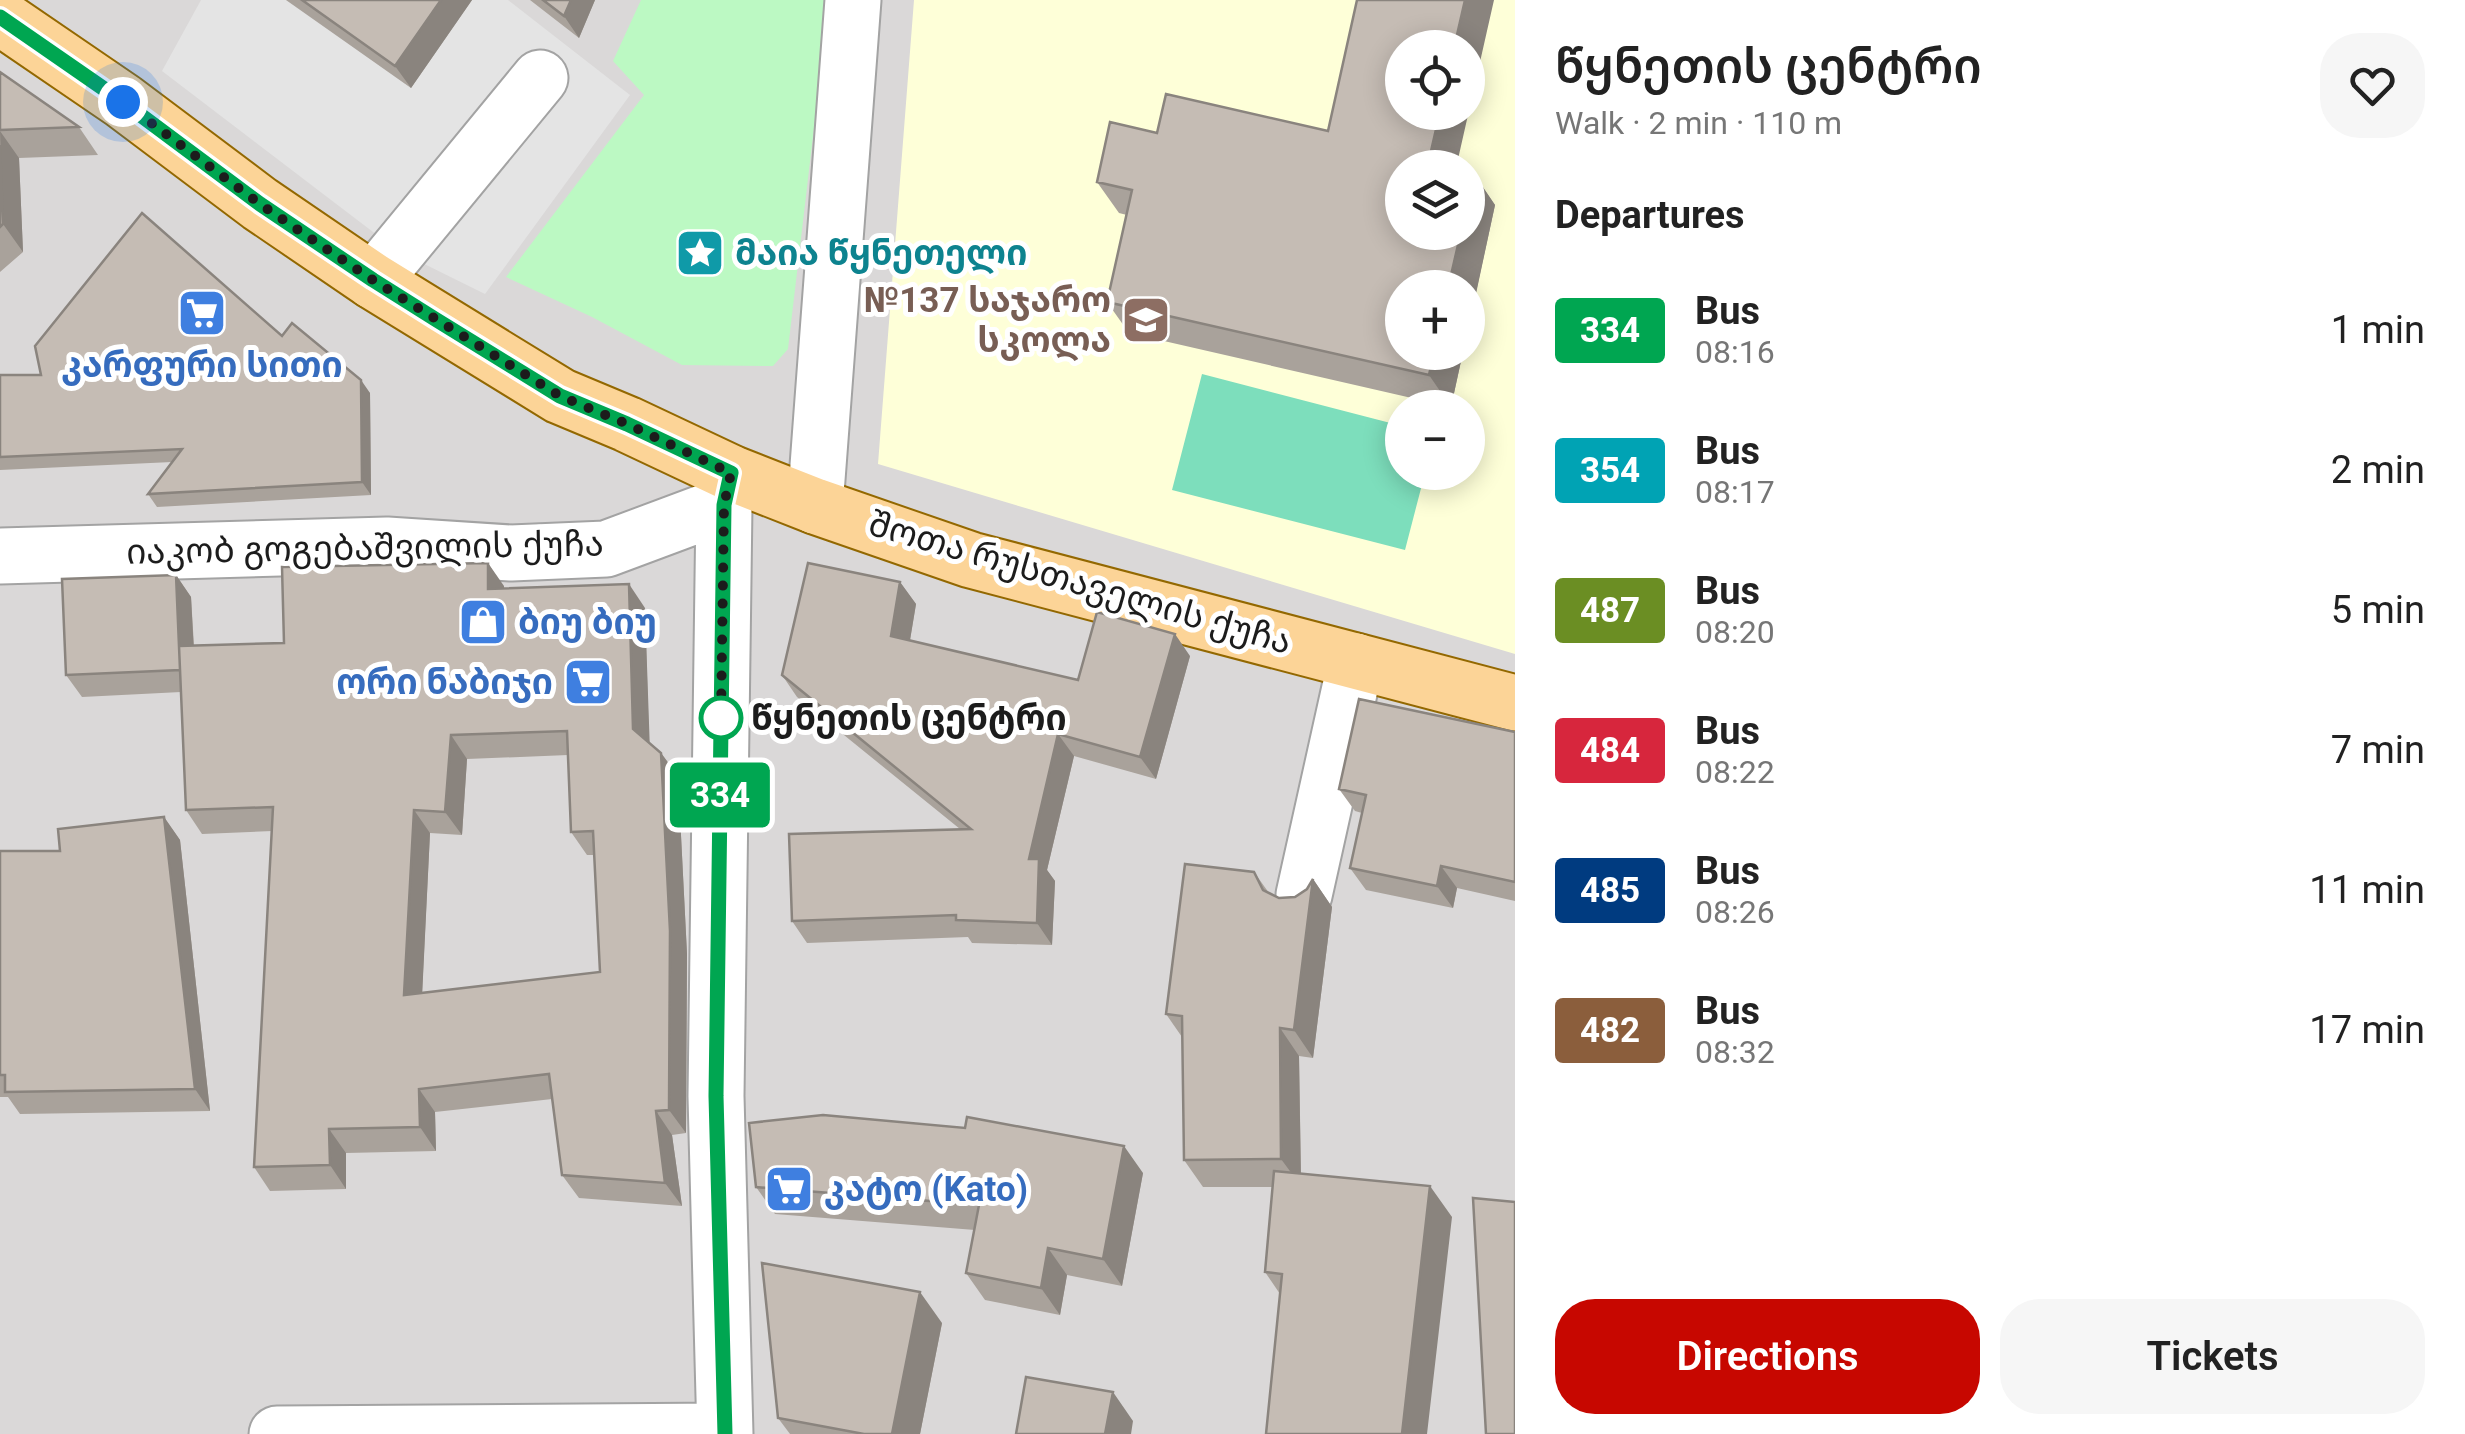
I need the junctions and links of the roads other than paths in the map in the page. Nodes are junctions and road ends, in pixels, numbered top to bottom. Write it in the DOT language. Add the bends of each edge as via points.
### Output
graph roads {
  1 [pos="853,0"];
  2 [pos="0,17"];
  3 [pos="540,78"];
  4 [pos="373,280"];
  5 [pos="727,489"];
  6 [pos="814,506"];
  7 [pos="0,556"];
  8 [pos="1356,661"];
  9 [pos="1515,703"];
  10 [pos="1304,896"];
  11 [pos="724,1432"];
  12 [pos="276,1434"];
  1 -- 6 [label="street"];
  2 -- 4 [label="main road, შოთა რუსთაველის ქუჩა"];
  3 -- 4 [label="street"];
  4 -- 5 [label="main road, შოთა რუსთაველის ქუჩა" via="560,396 627,424"];
  5 -- 6 [label="main road, შოთა რუსთაველის ქუჩა"];
  5 -- 7 [label="street, იაკობ გოგებაშვილის ქუჩა" via="606,550 511,553 387,545"];
  5 -- 11 [label="street" via="716,1096"];
  6 -- 8 [label="main road, შოთა რუსთაველის ქუჩა" via="971,560"];
  8 -- 9 [label="main road, შოთა რუსთაველის ქუჩა"];
  8 -- 10 [label="street"];
  11 -- 12 [label="street"];
}
